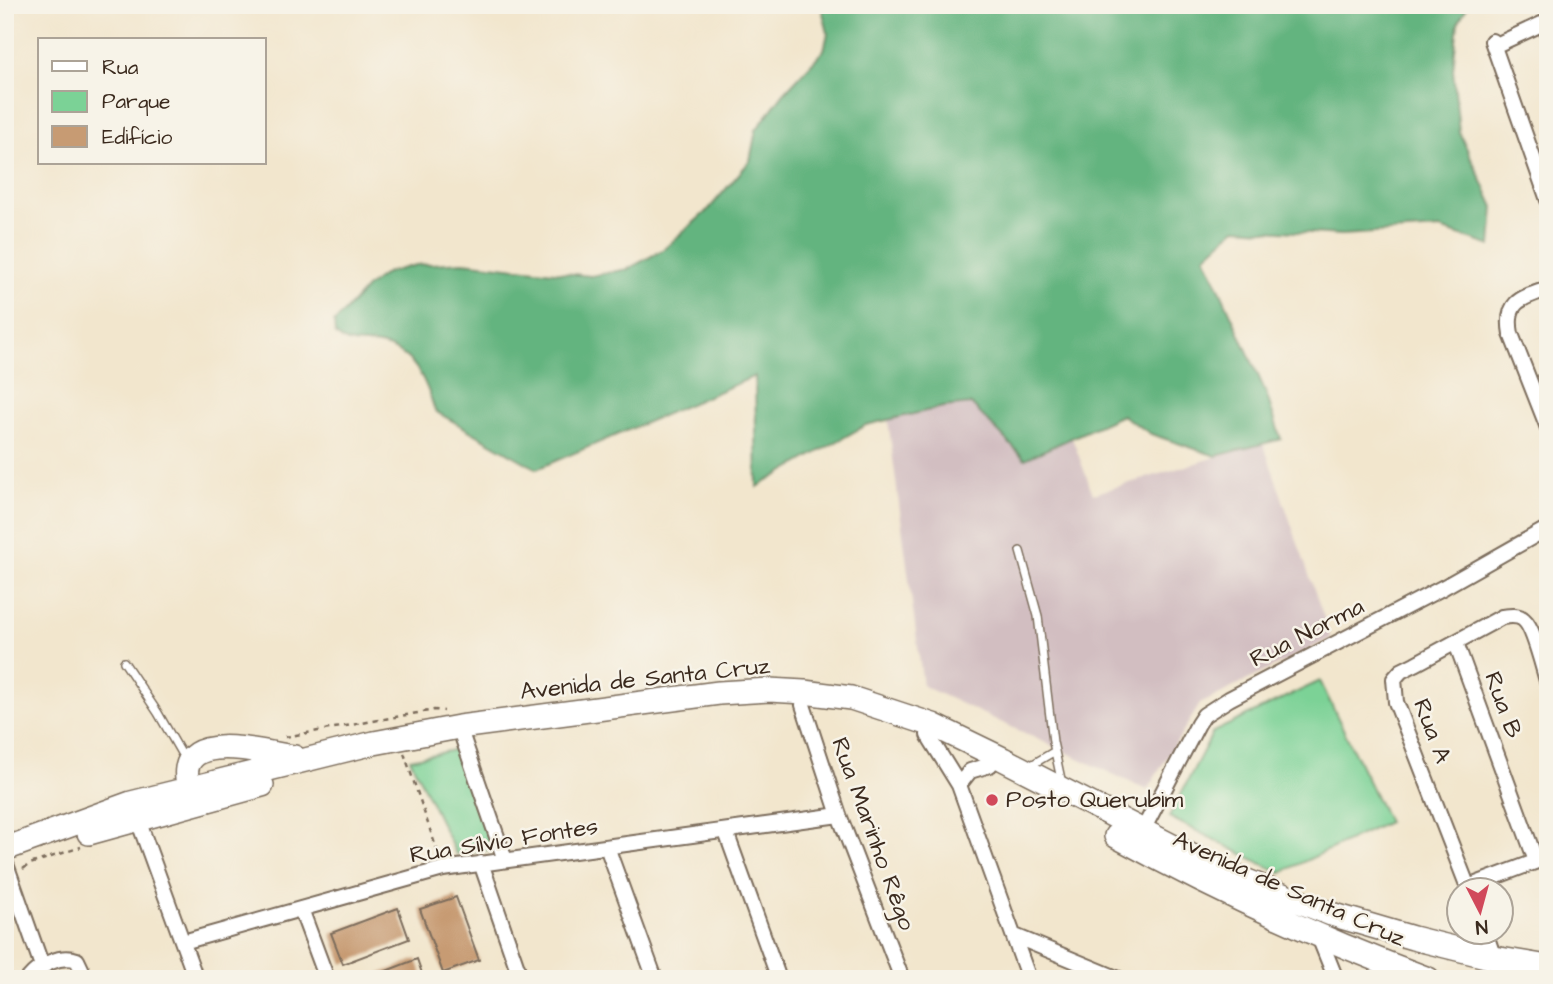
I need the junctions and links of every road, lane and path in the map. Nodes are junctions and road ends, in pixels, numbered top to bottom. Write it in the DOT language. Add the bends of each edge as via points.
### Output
graph roads {
  1 [pos="1548,21"];
  2 [pos="1548,200"];
  3 [pos="1548,289"];
  4 [pos="1548,428"];
  5 [pos="1548,528"];
  6 [pos="1020,551"];
  7 [pos="1456,643"];
  8 [pos="124,662"];
  9 [pos="1548,684"];
  10 [pos="803,705"];
  11 [pos="457,726"];
  12 [pos="928,734"];
  13 [pos="276,738"];
  14 [pos="403,751"];
  15 [pos="1055,751"];
  16 [pos="318,757"];
  17 [pos="188,764"];
  18 [pos="990,765"];
  19 [pos="1024,769"];
  20 [pos="959,785"];
  21 [pos="189,787"];
  22 [pos="1063,790"];
  23 [pos="211,800"];
  24 [pos="839,814"];
  25 [pos="138,820"];
  26 [pos="726,832"];
  27 [pos="1142,832"];
  28 [pos="92,843"];
  29 [pos="607,847"];
  30 [pos="5,849"];
  31 [pos="1542,859"];
  32 [pos="505,860"];
  33 [pos="481,863"];
  34 [pos="7,869"];
  35 [pos="443,869"];
  36 [pos="1464,876"];
  37 [pos="1499,876"];
  38 [pos="301,909"];
  39 [pos="1014,936"];
  40 [pos="1320,937"];
  41 [pos="183,942"];
  42 [pos="1490,946"];
  43 [pos="42,965"];
  44 [pos="1542,966"];
  45 [pos="1499,968"];
  46 [pos="28,979"];
  47 [pos="86,979"];
  48 [pos="196,979"];
  49 [pos="327,979"];
  50 [pos="522,979"];
  51 [pos="655,979"];
  52 [pos="779,979"];
  53 [pos="902,979"];
  54 [pos="1029,979"];
  55 [pos="1119,979"];
  56 [pos="1336,979"];
  57 [pos="1428,979"];
  1 -- 2 [label="street" via="1493,43"];
  3 -- 4 [label="street" via="1517,301 1508,319"];
  5 -- 27 [label="street, Rua Norma" via="1204,715"];
  6 -- 15 [label="lane" via="1038,616"];
  7 -- 9 [label="street, Rua A" via="1502,617 1519,617 1527,623"];
  7 -- 31 [label="street, Rua B"];
  7 -- 36 [label="street, Rua A" via="1401,671 1393,686"];
  8 -- 17 [label="lane"];
  10 -- 11 [label="main road, Avenida de Santa Cruz" via="773,702"];
  10 -- 12 [label="main road, Avenida de Santa Cruz" via="896,722"];
  10 -- 24 [label="street, Rua Marinho Rêgo"];
  11 -- 13 [label="path" via="435,710"];
  11 -- 14 [label="main road, Avenida de Santa Cruz"];
  11 -- 16 [label="main road, Avenida de Santa Cruz"];
  11 -- 19 [label="main road, Avenida de Santa Cruz" via="719,693 804,692 851,698 897,712"];
  11 -- 32 [label="street"];
  12 -- 18 [label="main road, Avenida de Santa Cruz"];
  12 -- 20 [label="street"];
  14 -- 23 [label="main road, Avenida de Santa Cruz"];
  14 -- 35 [label="path"];
  15 -- 19 [label="lane"];
  15 -- 22 [label="lane"];
  16 -- 17 [label="main road" via="219,748 193,756"];
  16 -- 21 [label="main road, Avenida de Santa Cruz"];
  17 -- 21 [label="main road"];
  18 -- 20 [label="street" via="971,771"];
  18 -- 40 [label="main road, Avenida de Santa Cruz" via="1207,884"];
  19 -- 22 [label="main road, Avenida de Santa Cruz"];
  20 -- 39 [label="street"];
  21 -- 23 [label="main road"];
  21 -- 30 [label="main road, Avenida de Santa Cruz"];
  22 -- 27 [label="main road, Avenida de Santa Cruz"];
  23 -- 25 [label="main road, Avenida de Santa Cruz"];
  24 -- 26 [label="street, Rua Sílvio Fontes"];
  24 -- 53 [label="street, Rua Marinho Rêgo"];
  25 -- 34 [label="main road, Avenida de Santa Cruz" via="105,828"];
  25 -- 41 [label="street"];
  26 -- 29 [label="street, Rua Sílvio Fontes"];
  26 -- 52 [label="street"];
  27 -- 45 [label="main road, Avenida de Santa Cruz" via="1219,870 1331,914"];
  28 -- 34 [label="path" via="24,866 19,877"];
  29 -- 32 [label="street, Rua Sílvio Fontes"];
  29 -- 51 [label="street"];
  31 -- 37 [label="street"];
  32 -- 33 [label="street, Rua Sílvio Fontes"];
  33 -- 35 [label="street, Rua Sílvio Fontes"];
  33 -- 50 [label="street"];
  34 -- 43 [label="street"];
  35 -- 38 [label="street, Rua Sílvio Fontes"];
  38 -- 41 [label="street, Rua Sílvio Fontes"];
  38 -- 49 [label="street"];
  39 -- 54 [label="street"];
  39 -- 55 [label="street"];
  40 -- 56 [label="street"];
  40 -- 57 [label="main road, Avenida de Santa Cruz"];
  41 -- 48 [label="street"];
  42 -- 45 [label="street"];
  43 -- 46 [label="street"];
  43 -- 47 [label="street" via="72,958 81,965"];
  44 -- 45 [label="main road" via="1510,971"];
}
